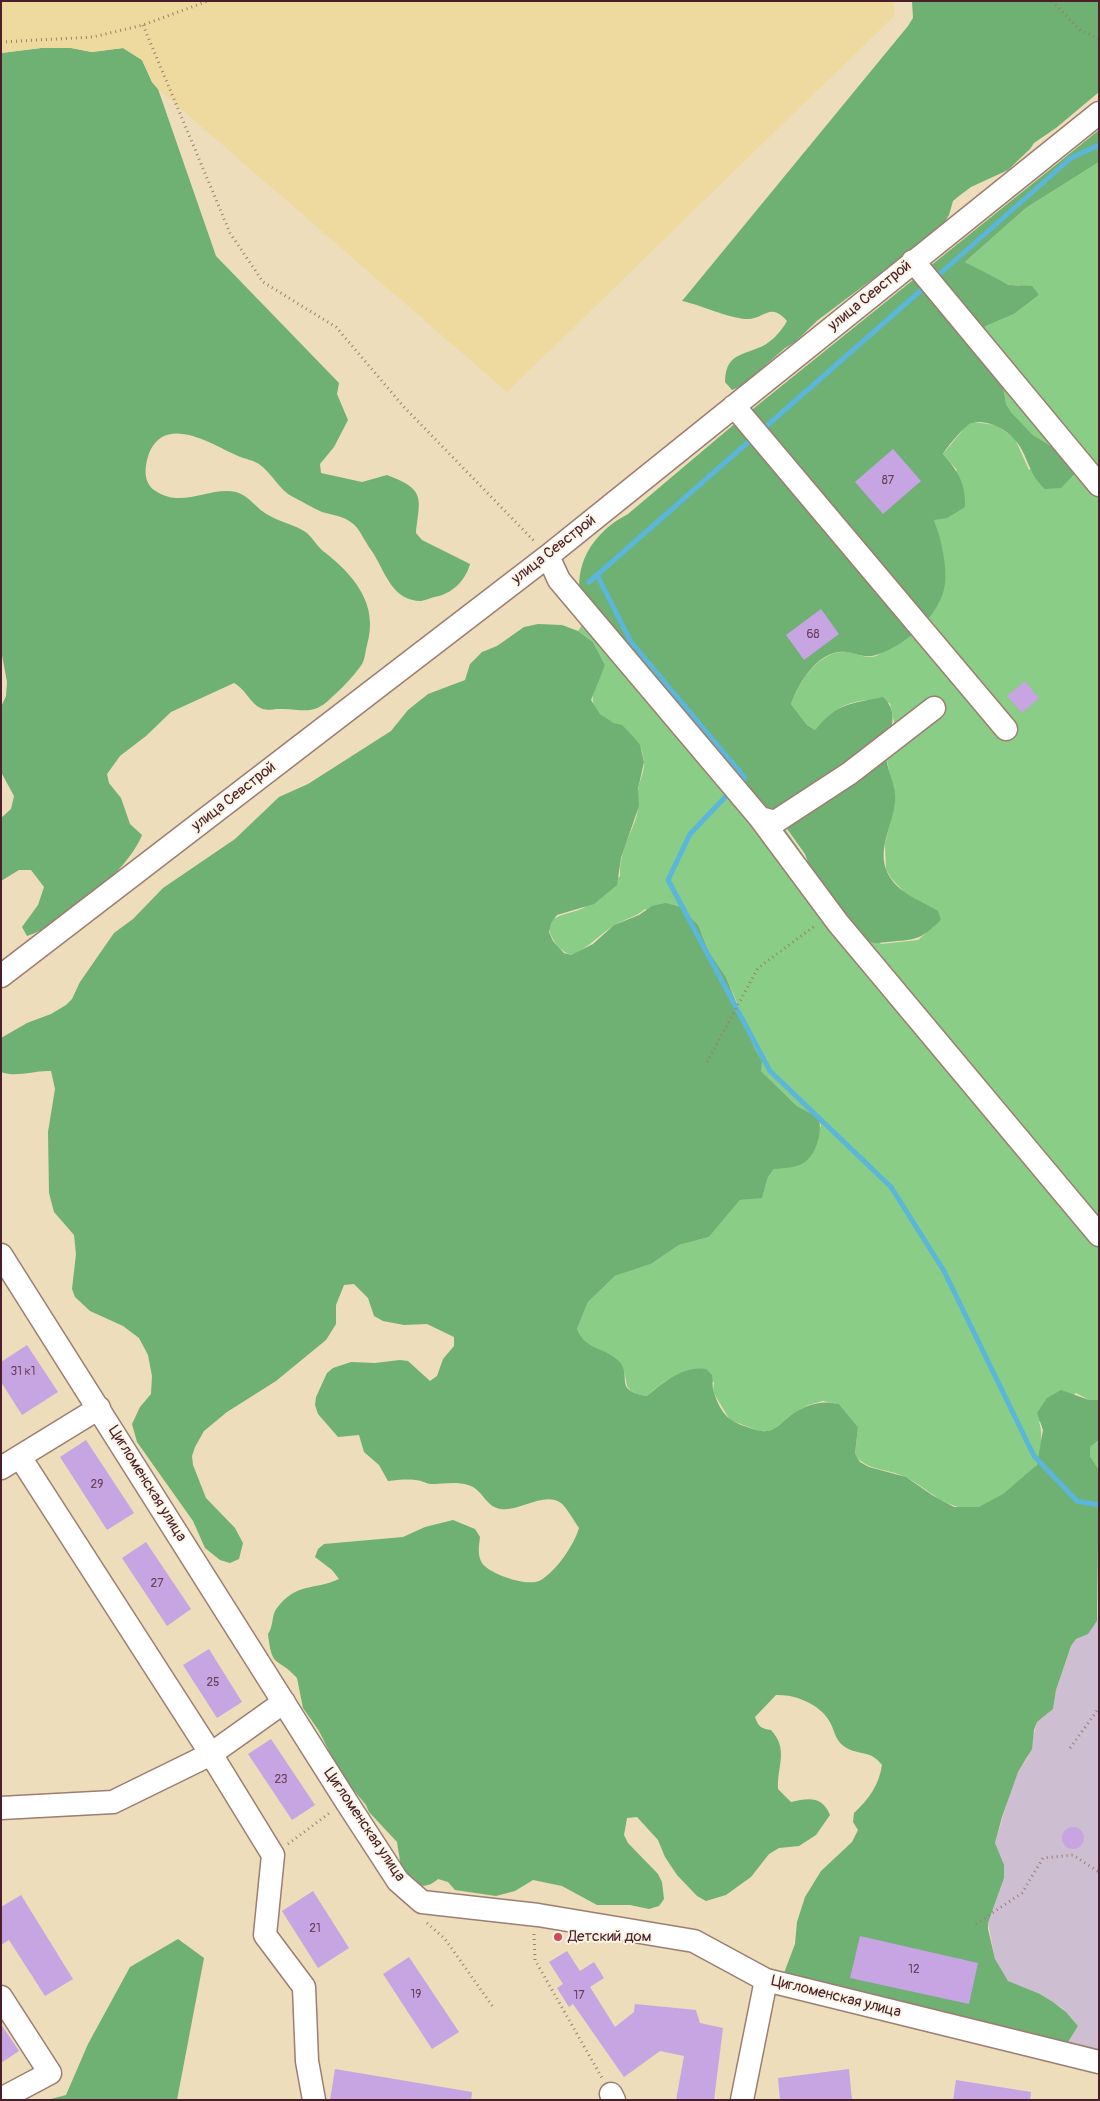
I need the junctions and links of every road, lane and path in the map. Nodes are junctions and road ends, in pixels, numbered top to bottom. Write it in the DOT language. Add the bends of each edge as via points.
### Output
graph roads {
  1 [pos="208,1"];
  2 [pos="1052,1"];
  3 [pos="144,25"];
  4 [pos="1099,39"];
  5 [pos="1,42"];
  6 [pos="1099,113"];
  7 [pos="913,261"];
  8 [pos="734,406"];
  9 [pos="1099,485"];
  10 [pos="548,556"];
  11 [pos="934,708"];
  12 [pos="1006,729"];
  13 [pos="760,818"];
  14 [pos="831,914"];
  15 [pos="1,976"];
  16 [pos="707,1062"];
  17 [pos="1099,1235"];
  18 [pos="1,1255"];
  19 [pos="99,1408"];
  20 [pos="10,1463"];
  21 [pos="284,1702"];
  22 [pos="1099,1708"];
  23 [pos="1070,1748"];
  24 [pos="211,1754"];
  25 [pos="346,1801"];
  26 [pos="1,1808"];
  27 [pos="273,1855"];
  28 [pos="1099,1872"];
  29 [pos="538,1915"];
  30 [pos="976,1924"];
  31 [pos="766,1980"];
  32 [pos="1,1997"];
  33 [pos="1099,2062"];
  34 [pos="612,2097"];
  35 [pos="1,2099"];
  36 [pos="314,2100"];
  37 [pos="742,2100"];
  1 -- 3 [label="path"];
  2 -- 4 [label="path" via="1080,30"];
  3 -- 5 [label="path" via="93,38"];
  3 -- 10 [label="path" via="230,233 263,282 336,327 404,407"];
  6 -- 7 [label="street, улица Севстрой"];
  7 -- 8 [label="street, улица Севстрой"];
  7 -- 9 [label="street"];
  8 -- 10 [label="street, улица Севстрой"];
  8 -- 12 [label="street"];
  10 -- 13 [label="street" via="559,580"];
  10 -- 15 [label="street, улица Севстрой"];
  11 -- 13 [label="street" via="850,773 775,822"];
  13 -- 14 [label="street"];
  14 -- 16 [label="path" via="758,968"];
  14 -- 17 [label="street"];
  18 -- 19 [label="street, Цигломенская улица"];
  19 -- 20 [label="street"];
  19 -- 21 [label="street, Цигломенская улица"];
  20 -- 24 [label="street"];
  21 -- 24 [label="street"];
  21 -- 25 [label="street, Цигломенская улица"];
  22 -- 23 [label="path"];
  24 -- 26 [label="street" via="113,1802"];
  24 -- 27 [label="street"];
  25 -- 27 [label="path"];
  25 -- 29 [label="street, Цигломенская улица" via="398,1881 422,1902"];
  27 -- 36 [label="street" via="265,1935 304,1987 307,2061"];
  28 -- 30 [label="path" via="1073,1855 1043,1858 1022,1893"];
  29 -- 31 [label="street, Цигломенская улица" via="694,1941"];
  29 -- 34 [label="path" via="534,1932 535,1960"];
  31 -- 33 [label="street, Цигломенская улица"];
  31 -- 37 [label="street"];
  32 -- 35 [label="street" via="50,2074"];
}
